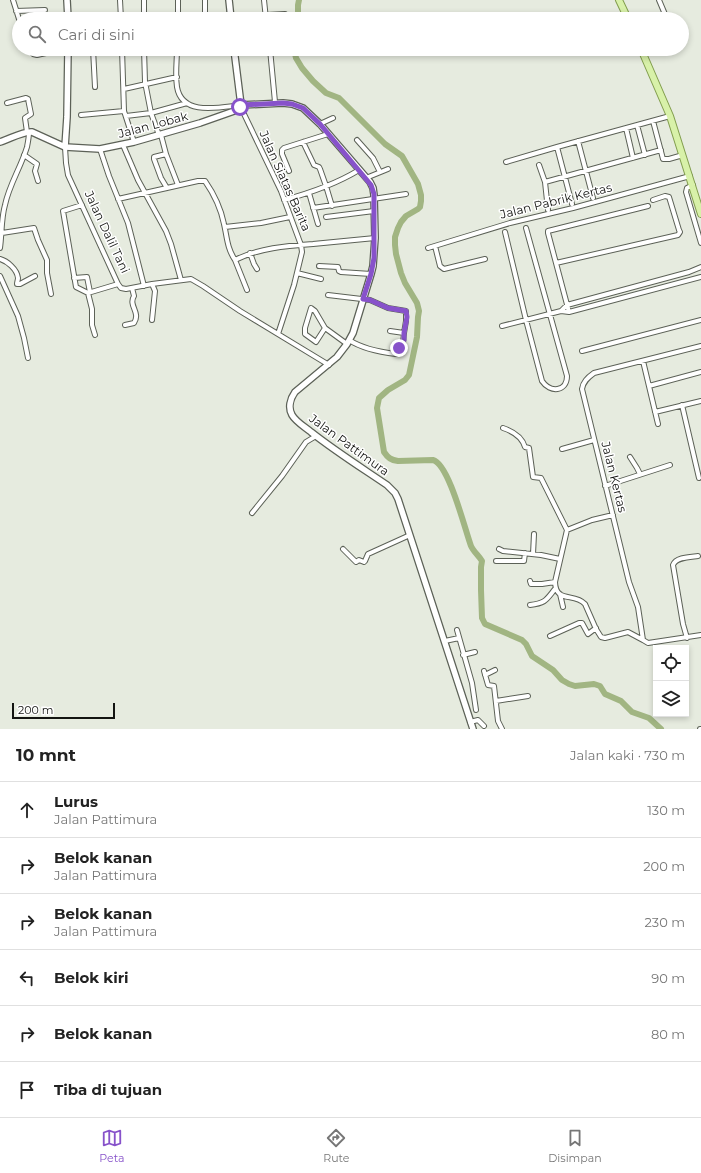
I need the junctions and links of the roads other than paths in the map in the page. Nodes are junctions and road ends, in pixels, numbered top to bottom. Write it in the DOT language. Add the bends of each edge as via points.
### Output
graph roads {
  1 [pos="13,0"];
  2 [pos="67,0"];
  3 [pos="120,0"];
  4 [pos="144,0"];
  5 [pos="178,0"];
  6 [pos="206,0"];
  7 [pos="229,0"];
  8 [pos="264,0"];
  9 [pos="619,0"];
  10 [pos="659,0"];
  11 [pos="45,10"];
  12 [pos="16,11"];
  13 [pos="68,12"];
  14 [pos="121,12"];
  15 [pos="144,12"];
  16 [pos="178,12"];
  17 [pos="205,12"];
  18 [pos="230,12"];
  19 [pos="265,12"];
  20 [pos="625,12"];
  21 [pos="665,12"];
  22 [pos="68,56"];
  23 [pos="93,56"];
  24 [pos="122,56"];
  25 [pos="144,56"];
  26 [pos="177,56"];
  27 [pos="235,56"];
  28 [pos="271,56"];
  29 [pos="644,56"];
  30 [pos="177,77"];
  31 [pos="145,84"];
  32 [pos="95,87"];
  33 [pos="124,89"];
  34 [pos="275,102"];
  35 [pos="7,103"];
  36 [pos="187,103"];
  37 [pos="240,106"];
  38 [pos="124,111"];
  39 [pos="152,113"];
  40 [pos="81,115"];
  41 [pos="126,116"];
  42 [pos="670,116"];
  43 [pos="333,118"];
  44 [pos="653,121"];
  45 [pos="320,124"];
  46 [pos="637,125"];
  47 [pos="626,128"];
  48 [pos="28,132"];
  49 [pos="328,134"];
  50 [pos="160,135"];
  51 [pos="357,140"];
  52 [pos="2,141"];
  53 [pos="578,141"];
  54 [pos="134,142"];
  55 [pos="303,142"];
  56 [pos="123,145"];
  57 [pos="66,147"];
  58 [pos="557,147"];
  59 [pos="100,149"];
  60 [pos="661,150"];
  61 [pos="166,154"];
  62 [pos="24,155"];
  63 [pos="645,155"];
  64 [pos="683,155"];
  65 [pos="633,158"];
  66 [pos="506,162"];
  67 [pos="539,165"];
  68 [pos="388,169"];
  69 [pos="359,170"];
  70 [pos="289,171"];
  71 [pos="586,171"];
  72 [pos="380,172"];
  73 [pos="565,176"];
  74 [pos="690,176"];
  75 [pos="366,178"];
  76 [pos="38,181"];
  77 [pos="544,182"];
  78 [pos="178,185"];
  79 [pos="693,185"];
  80 [pos="326,186"];
  81 [pos="167,188"];
  82 [pos="145,193"];
  83 [pos="309,193"];
  84 [pos="406,194"];
  85 [pos="593,198"];
  86 [pos="118,199"];
  87 [pos="284,200"];
  88 [pos="374,200"];
  89 [pos="653,200"];
  90 [pos="572,204"];
  91 [pos="82,205"];
  92 [pos="332,206"];
  93 [pos="648,206"];
  94 [pos="313,208"];
  95 [pos="548,210"];
  96 [pos="374,211"];
  97 [pos="701,213"];
  98 [pos="290,217"];
  99 [pos="326,217"];
  100 [pos="318,224"];
  101 [pos="225,227"];
  102 [pos="526,228"];
  103 [pos="505,232"];
  104 [pos="2,233"];
  105 [pos="375,238"];
  106 [pos="701,243"];
  107 [pos="301,245"];
  108 [pos="435,246"];
  109 [pos="0,248"];
  110 [pos="428,248"];
  111 [pos="250,254"];
  112 [pos="0,259"];
  113 [pos="485,259"];
  114 [pos="235,260"];
  115 [pos="556,263"];
  116 [pos="319,266"];
  117 [pos="701,267"];
  118 [pos="257,269"];
  119 [pos="297,273"];
  120 [pos="371,274"];
  121 [pos="0,276"];
  122 [pos="35,276"];
  123 [pos="701,277"];
  124 [pos="74,278"];
  125 [pos="321,279"];
  126 [pos="181,280"];
  127 [pos="118,284"];
  128 [pos="152,284"];
  129 [pos="144,286"];
  130 [pos="635,286"];
  131 [pos="132,288"];
  132 [pos="247,290"];
  133 [pos="89,292"];
  134 [pos="51,294"];
  135 [pos="637,294"];
  136 [pos="328,295"];
  137 [pos="363,299"];
  138 [pos="567,305"];
  139 [pos="561,311"];
  140 [pos="569,312"];
  141 [pos="549,314"];
  142 [pos="152,320"];
  143 [pos="525,320"];
  144 [pos="701,320"];
  145 [pos="125,325"];
  146 [pos="502,326"];
  147 [pos="325,328"];
  148 [pos="390,331"];
  149 [pos="404,333"];
  150 [pos="278,334"];
  151 [pos="95,335"];
  152 [pos="348,342"];
  153 [pos="701,346"];
  154 [pos="582,351"];
  155 [pos="28,358"];
  156 [pos="643,361"];
  157 [pos="329,365"];
  158 [pos="701,372"];
  159 [pos="649,386"];
  160 [pos="701,401"];
  161 [pos="682,405"];
  162 [pos="655,412"];
  163 [pos="658,424"];
  164 [pos="503,428"];
  165 [pos="315,435"];
  166 [pos="594,440"];
  167 [pos="562,449"];
  168 [pos="630,457"];
  169 [pos="670,465"];
  170 [pos="640,474"];
  171 [pos="699,478"];
  172 [pos="606,486"];
  173 [pos="252,513"];
  174 [pos="612,515"];
  175 [pos="567,530"];
  176 [pos="534,534"];
  177 [pos="410,535"];
  178 [pos="343,549"];
  179 [pos="499,549"];
  180 [pos="525,553"];
  181 [pos="533,554"];
  182 [pos="698,556"];
  183 [pos="560,559"];
  184 [pos="496,561"];
  185 [pos="530,581"];
  186 [pos="555,582"];
  187 [pos="555,589"];
  188 [pos="560,594"];
  189 [pos="530,605"];
  190 [pos="563,608"];
  191 [pos="596,628"];
  192 [pos="457,630"];
  193 [pos="701,635"];
  194 [pos="550,636"];
  195 [pos="459,638"];
  196 [pos="687,638"];
  197 [pos="643,640"];
  198 [pos="444,641"];
  199 [pos="475,652"];
  200 [pos="463,655"];
  201 [pos="495,670"];
  202 [pos="528,696"];
  203 [pos="496,701"];
  204 [pos="476,710"];
  205 [pos="470,722"];
  206 [pos="484,726"];
  207 [pos="473,729"];
  208 [pos="502,729"];
  1 -- 12 [label="street"];
  2 -- 13 [label="street"];
  3 -- 14 [label="street"];
  4 -- 15 [label="street"];
  5 -- 16 [label="street"];
  6 -- 17 [label="street"];
  7 -- 18 [label="street"];
  8 -- 19 [label="street"];
  9 -- 20 [label="main road"];
  10 -- 21 [label="street"];
  11 -- 12 [label="street"];
  22 -- 57 [label="street, Jalan Dalil Tani"];
  23 -- 32 [label="street"];
  24 -- 33 [label="street"];
  25 -- 31 [label="street"];
  26 -- 30 [label="street"];
  27 -- 37 [label="street, Jalan Siatas Barita"];
  28 -- 34 [label="street"];
  29 -- 42 [label="main road"];
  30 -- 31 [label="street"];
  30 -- 36 [label="street" via="177,87"];
  31 -- 33 [label="street"];
  31 -- 39 [label="street"];
  33 -- 38 [label="street"];
  34 -- 37 [label="street, Jalan Pattimura"];
  34 -- 45 [label="street, Jalan Pattimura" via="303,108"];
  35 -- 48 [label="street" via="28,99 31,114 25,118"];
  36 -- 37 [label="street, Jalan Pattimura" via="204,108"];
  36 -- 39 [label="street"];
  37 -- 50 [label="street, Jalan Lobak" via="236,110"];
  37 -- 87 [label="street, Jalan Siatas Barita"];
  38 -- 40 [label="street"];
  38 -- 41 [label="street"];
  39 -- 41 [label="street"];
  39 -- 50 [label="street"];
  41 -- 54 [label="street"];
  42 -- 44 [label="street"];
  42 -- 64 [label="main road"];
  43 -- 45 [label="street"];
  44 -- 46 [label="street"];
  44 -- 60 [label="street"];
  45 -- 49 [label="street, Jalan Pattimura"];
  46 -- 47 [label="street"];
  46 -- 63 [label="street"];
  47 -- 53 [label="street"];
  47 -- 65 [label="street"];
  48 -- 52 [label="street"];
  48 -- 57 [label="street" via="37,133"];
  48 -- 62 [label="street"];
  49 -- 55 [label="street"];
  49 -- 69 [label="street, Jalan Pattimura"];
  50 -- 54 [label="street, Jalan Lobak"];
  50 -- 61 [label="street"];
  51 -- 72 [label="street" via="373,158"];
  53 -- 58 [label="street"];
  53 -- 71 [label="street"];
  54 -- 56 [label="street, Jalan Lobak"];
  55 -- 70 [label="street" via="282,150"];
  55 -- 80 [label="street" via="314,165 320,168"];
  56 -- 59 [label="street, Jalan Lobak"];
  56 -- 82 [label="street"];
  57 -- 59 [label="street, Jalan Lobak"];
  57 -- 91 [label="street, Jalan Dalil Tani" via="68,175"];
  58 -- 66 [label="street"];
  58 -- 73 [label="street"];
  59 -- 86 [label="street"];
  60 -- 63 [label="street"];
  60 -- 64 [label="street" via="665,160"];
  61 -- 78 [label="street"];
  61 -- 81 [label="street" via="154,159"];
  62 -- 76 [label="street" via="37,164 35,171"];
  62 -- 104 [label="street" via="4,206"];
  63 -- 65 [label="street"];
  64 -- 74 [label="main road"];
  65 -- 71 [label="street"];
  67 -- 77 [label="street"];
  68 -- 72 [label="street"];
  69 -- 75 [label="street, Jalan Pattimura"];
  69 -- 80 [label="street"];
  71 -- 73 [label="street"];
  71 -- 85 [label="street"];
  72 -- 75 [label="street"];
  73 -- 77 [label="street"];
  73 -- 90 [label="street"];
  74 -- 79 [label="main road"];
  74 -- 108 [label="street, Jalan Pabrik Kertas" via="510,223"];
  75 -- 88 [label="street, Jalan Pattimura" via="373,188"];
  77 -- 95 [label="street"];
  78 -- 81 [label="street"];
  78 -- 101 [label="street" via="205,181 219,206"];
  79 -- 97 [label="main road"];
  79 -- 106 [label="street" via="687,188 686,192"];
  80 -- 83 [label="street"];
  80 -- 92 [label="street"];
  81 -- 82 [label="street"];
  82 -- 86 [label="street"];
  82 -- 126 [label="street" via="166,231"];
  83 -- 87 [label="street"];
  83 -- 94 [label="street"];
  84 -- 88 [label="street"];
  86 -- 129 [label="street" via="128,223"];
  87 -- 98 [label="street, Jalan Siatas Barita"];
  88 -- 92 [label="street"];
  88 -- 96 [label="street, Jalan Pattimura"];
  89 -- 115 [label="street" via="669,197 680,232 678,235"];
  91 -- 124 [label="street" via="63,211"];
  91 -- 127 [label="street, Jalan Dalil Tani"];
  92 -- 94 [label="street"];
  93 -- 115 [label="street" via="548,231"];
  94 -- 100 [label="street"];
  96 -- 99 [label="street"];
  96 -- 105 [label="street, Jalan Pattimura"];
  98 -- 101 [label="street"];
  98 -- 107 [label="street, Jalan Siatas Barita"];
  101 -- 114 [label="street" via="228,248"];
  102 -- 141 [label="street"];
  103 -- 143 [label="street"];
  104 -- 109 [label="street"];
  104 -- 134 [label="street" via="34,228 47,260"];
  105 -- 107 [label="street"];
  105 -- 120 [label="street, Jalan Pattimura"];
  107 -- 111 [label="street"];
  107 -- 119 [label="street, Jalan Siatas Barita"];
  108 -- 110 [label="street, Jalan Pabrik Kertas"];
  108 -- 113 [label="street" via="440,266 444,270"];
  111 -- 114 [label="street"];
  111 -- 118 [label="street"];
  112 -- 122 [label="street" via="13,268 18,278 17,284"];
  114 -- 132 [label="street"];
  115 -- 138 [label="street"];
  116 -- 120 [label="street" via="338,267 342,272"];
  117 -- 130 [label="street"];
  119 -- 125 [label="street"];
  119 -- 150 [label="street, Jalan Siatas Barita"];
  120 -- 137 [label="street, Jalan Pattimura"];
  121 -- 155 [label="street" via="18,316"];
  123 -- 135 [label="street"];
  124 -- 133 [label="street" via="76,287"];
  124 -- 133 [label="street" via="87,277"];
  126 -- 128 [label="street, Jalan Dalil Tani"];
  126 -- 150 [label="street, Jalan Dalil Tani" via="194,281"];
  127 -- 131 [label="street, Jalan Dalil Tani" via="123,289"];
  127 -- 133 [label="street"];
  128 -- 129 [label="street, Jalan Dalil Tani"];
  128 -- 142 [label="street" via="155,291"];
  129 -- 131 [label="street, Jalan Dalil Tani"];
  130 -- 135 [label="street"];
  130 -- 138 [label="street"];
  131 -- 145 [label="street" via="136,318 135,322"];
  133 -- 151 [label="street"];
  135 -- 140 [label="street"];
  136 -- 137 [label="street"];
  137 -- 149 [label="street" via="406,311"];
  137 -- 152 [label="street, Jalan Pattimura"];
  138 -- 139 [label="street"];
  138 -- 140 [label="street"];
  139 -- 140 [label="street"];
  139 -- 141 [label="street"];
  141 -- 143 [label="street"];
  141 -- 143 [label="street" via="567,376 565,385 558,389 553,390 542,381"];
  143 -- 146 [label="street"];
  144 -- 154 [label="street"];
  147 -- 147 [label="street" via="315,311 311,308 305,334 316,342"];
  147 -- 152 [label="street"];
  148 -- 149 [label="street"];
  149 -- 152 [label="street" via="403,343 396,354 379,352"];
  150 -- 157 [label="street, Jalan Dalil Tani"];
  152 -- 157 [label="street, Jalan Pattimura"];
  153 -- 156 [label="street, Jalan Kertas"];
  156 -- 159 [label="street"];
  156 -- 166 [label="street, Jalan Kertas" via="594,373 586,379 582,390"];
  157 -- 165 [label="street, Jalan Pattimura" via="295,392 291,399 291,414"];
  158 -- 159 [label="street"];
  159 -- 162 [label="street"];
  160 -- 161 [label="street"];
  161 -- 162 [label="street"];
  161 -- 171 [label="street"];
  162 -- 163 [label="street"];
  164 -- 175 [label="street" via="523,442 533,477 541,478"];
  165 -- 173 [label="street" via="306,442"];
  165 -- 177 [label="street, Jalan Pattimura" via="395,493"];
  166 -- 167 [label="street"];
  166 -- 172 [label="street, Jalan Kertas"];
  168 -- 170 [label="street"];
  169 -- 170 [label="street"];
  170 -- 172 [label="street"];
  172 -- 174 [label="street, Jalan Kertas"];
  174 -- 175 [label="street"];
  174 -- 197 [label="street, Jalan Kertas" via="638,607"];
  175 -- 183 [label="street"];
  176 -- 181 [label="street"];
  177 -- 178 [label="street" via="368,554 364,562 356,562"];
  177 -- 198 [label="street, Jalan Pattimura"];
  179 -- 180 [label="street"];
  180 -- 181 [label="street"];
  180 -- 184 [label="street" via="524,561"];
  181 -- 183 [label="street"];
  182 -- 196 [label="street" via="677,560 673,565"];
  183 -- 186 [label="street"];
  185 -- 186 [label="street" via="531,584"];
  186 -- 187 [label="street"];
  187 -- 188 [label="street"];
  187 -- 189 [label="street" via="541,604"];
  188 -- 190 [label="street"];
  188 -- 191 [label="street" via="582,600"];
  191 -- 194 [label="street" via="588,633 582,623 579,623 554,631"];
  191 -- 197 [label="street" via="603,638 628,632"];
  192 -- 195 [label="street"];
  193 -- 196 [label="street"];
  195 -- 198 [label="street"];
  195 -- 200 [label="street"];
  196 -- 197 [label="street" via="648,643"];
  198 -- 205 [label="street, Jalan Pattimura"];
  199 -- 200 [label="street"];
  200 -- 204 [label="street" via="472,683"];
  201 -- 203 [label="street" via="484,673 488,685 494,686"];
  202 -- 203 [label="street"];
  203 -- 208 [label="street" via="498,721"];
  205 -- 206 [label="street" via="478,720"];
  205 -- 207 [label="street, Jalan Pattimura"];
}
